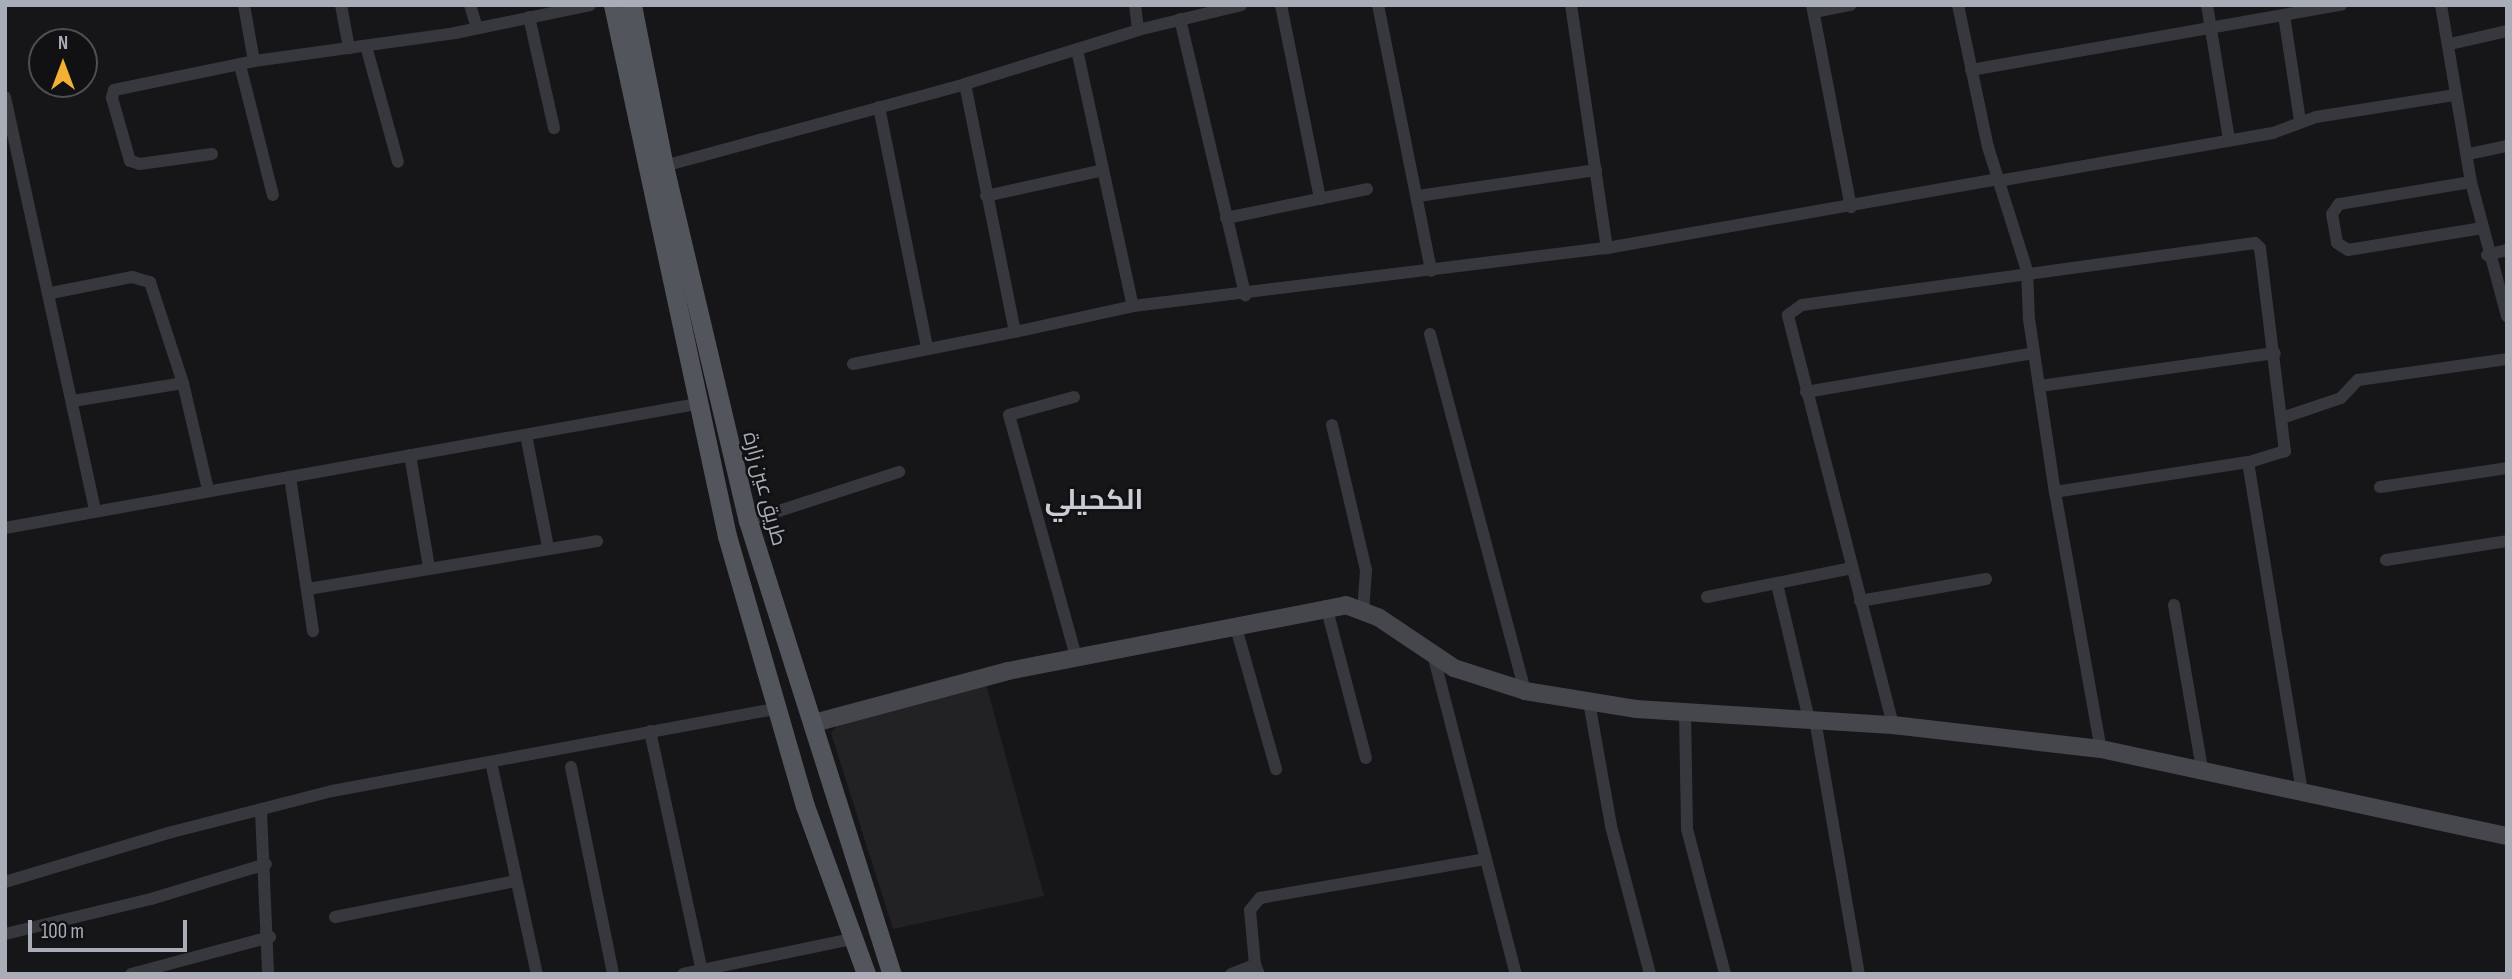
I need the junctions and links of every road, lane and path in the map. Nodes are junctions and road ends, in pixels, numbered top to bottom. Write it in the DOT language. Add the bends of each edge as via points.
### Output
graph roads {
  1 [pos="244,5"];
  2 [pos="341,5"];
  3 [pos="470,5"];
  4 [pos="590,5"];
  5 [pos="613,5"];
  6 [pos="632,5"];
  7 [pos="1135,5"];
  8 [pos="1239,5"];
  9 [pos="1281,5"];
  10 [pos="1378,5"];
  11 [pos="1571,5"];
  12 [pos="1850,5"];
  13 [pos="1958,5"];
  14 [pos="2207,5"];
  15 [pos="2341,5"];
  16 [pos="2441,5"];
  17 [pos="1813,8"];
  18 [pos="2288,11"];
  19 [pos="529,18"];
  20 [pos="1180,19"];
  21 [pos="2211,28"];
  22 [pos="477,29"];
  23 [pos="1139,30"];
  24 [pos="2507,31"];
  25 [pos="2450,44"];
  26 [pos="366,46"];
  27 [pos="349,48"];
  28 [pos="1077,50"];
  29 [pos="254,61"];
  30 [pos="240,65"];
  31 [pos="1971,70"];
  32 [pos="965,83"];
  33 [pos="2455,95"];
  34 [pos="5,97"];
  35 [pos="879,107"];
  36 [pos="2300,121"];
  37 [pos="554,128"];
  38 [pos="2229,140"];
  39 [pos="2507,146"];
  40 [pos="212,154"];
  41 [pos="2469,154"];
  42 [pos="398,162"];
  43 [pos="20,163"];
  44 [pos="5,166"];
  45 [pos="664,166"];
  46 [pos="1103,170"];
  47 [pos="1595,170"];
  48 [pos="1998,180"];
  49 [pos="2472,182"];
  50 [pos="1367,189"];
  51 [pos="273,195"];
  52 [pos="986,197"];
  53 [pos="1418,197"];
  54 [pos="1320,199"];
  55 [pos="1851,207"];
  56 [pos="1226,218"];
  57 [pos="2482,228"];
  58 [pos="1607,248"];
  59 [pos="2507,250"];
  60 [pos="2487,255"];
  61 [pos="1431,271"];
  62 [pos="2028,271"];
  63 [pos="51,293"];
  64 [pos="1245,295"];
  65 [pos="1133,306"];
  66 [pos="2507,316"];
  67 [pos="1015,332"];
  68 [pos="1430,334"];
  69 [pos="928,348"];
  70 [pos="2034,353"];
  71 [pos="2275,353"];
  72 [pos="2507,359"];
  73 [pos="853,364"];
  74 [pos="183,383"];
  75 [pos="2040,386"];
  76 [pos="1806,392"];
  77 [pos="1074,397"];
  78 [pos="73,401"];
  79 [pos="696,404"];
  80 [pos="2282,418"];
  81 [pos="1332,425"];
  82 [pos="526,435"];
  83 [pos="410,455"];
  84 [pos="2248,462"];
  85 [pos="2507,468"];
  86 [pos="899,472"];
  87 [pos="290,477"];
  88 [pos="2380,487"];
  89 [pos="208,490"];
  90 [pos="2055,492"];
  91 [pos="95,511"];
  92 [pos="748,521"];
  93 [pos="5,528"];
  94 [pos="597,541"];
  95 [pos="2507,541"];
  96 [pos="548,547"];
  97 [pos="2386,560"];
  98 [pos="429,567"];
  99 [pos="1852,568"];
  100 [pos="1986,579"];
  101 [pos="1777,584"];
  102 [pos="307,589"];
  103 [pos="1707,597"];
  104 [pos="1860,601"];
  105 [pos="2174,605"];
  106 [pos="1326,606"];
  107 [pos="1363,608"];
  108 [pos="1235,624"];
  109 [pos="313,631"];
  110 [pos="785,637"];
  111 [pos="758,648"];
  112 [pos="1076,656"];
  113 [pos="1434,658"];
  114 [pos="1525,691"];
  115 [pos="1589,702"];
  116 [pos="775,709"];
  117 [pos="1685,713"];
  118 [pos="1812,720"];
  119 [pos="814,723"];
  120 [pos="1893,725"];
  121 [pos="650,731"];
  122 [pos="2101,749"];
  123 [pos="1366,758"];
  124 [pos="491,762"];
  125 [pos="571,767"];
  126 [pos="1276,769"];
  127 [pos="2202,769"];
  128 [pos="2302,791"];
  129 [pos="837,797"];
  130 [pos="805,806"];
  131 [pos="261,811"];
  132 [pos="2507,836"];
  133 [pos="1485,859"];
  134 [pos="266,864"];
  135 [pos="515,881"];
  136 [pos="5,882"];
  137 [pos="335,917"];
  138 [pos="5,934"];
  139 [pos="270,937"];
  140 [pos="852,939"];
  141 [pos="1257,969"];
  142 [pos="702,971"];
  143 [pos="131,974"];
  144 [pos="268,974"];
  145 [pos="537,974"];
  146 [pos="613,974"];
  147 [pos="683,974"];
  148 [pos="866,974"];
  149 [pos="892,974"];
  150 [pos="1231,974"];
  151 [pos="1516,974"];
  152 [pos="1650,974"];
  153 [pos="1725,974"];
  154 [pos="1859,974"];
  1 -- 29 [label="street"];
  2 -- 27 [label="street"];
  3 -- 22 [label="street"];
  4 -- 19 [label="street"];
  5 -- 79 [label="main road"];
  6 -- 45 [label="main road, طريق عين زارة"];
  7 -- 23 [label="street"];
  8 -- 20 [label="street"];
  9 -- 54 [label="street"];
  10 -- 53 [label="street"];
  11 -- 47 [label="street"];
  12 -- 17 [label="street"];
  13 -- 31 [label="street"];
  14 -- 21 [label="street"];
  15 -- 18 [label="street"];
  16 -- 25 [label="street"];
  17 -- 55 [label="street"];
  18 -- 21 [label="street"];
  18 -- 36 [label="street"];
  19 -- 22 [label="street"];
  19 -- 37 [label="street"];
  20 -- 23 [label="street"];
  20 -- 56 [label="street"];
  21 -- 31 [label="street"];
  21 -- 38 [label="street"];
  22 -- 26 [label="street"];
  23 -- 28 [label="street"];
  24 -- 25 [label="street"];
  25 -- 33 [label="street"];
  26 -- 27 [label="street"];
  26 -- 42 [label="street"];
  27 -- 29 [label="street"];
  28 -- 32 [label="street"];
  28 -- 46 [label="street"];
  29 -- 30 [label="street"];
  30 -- 40 [label="street" via="127,85 112,94 130,161 140,164"];
  30 -- 51 [label="street"];
  31 -- 48 [label="street"];
  32 -- 35 [label="street"];
  32 -- 52 [label="street"];
  33 -- 36 [label="street"];
  33 -- 41 [label="street"];
  34 -- 43 [label="street"];
  35 -- 45 [label="street"];
  35 -- 69 [label="street"];
  36 -- 38 [label="street" via="2273,132"];
  38 -- 48 [label="street"];
  39 -- 41 [label="street"];
  41 -- 49 [label="street"];
  43 -- 44 [label="street"];
  43 -- 63 [label="street"];
  45 -- 92 [label="main road, طريق عين زارة"];
  46 -- 52 [label="street"];
  46 -- 65 [label="street"];
  47 -- 53 [label="street"];
  47 -- 58 [label="street"];
  48 -- 55 [label="street"];
  48 -- 62 [label="street"];
  49 -- 57 [label="street"];
  49 -- 57 [label="street" via="2339,204 2332,214 2337,243 2348,250"];
  50 -- 54 [label="street"];
  52 -- 67 [label="street"];
  53 -- 61 [label="street"];
  54 -- 56 [label="street"];
  55 -- 58 [label="street"];
  56 -- 64 [label="street"];
  57 -- 60 [label="street"];
  58 -- 61 [label="street"];
  59 -- 60 [label="street"];
  60 -- 66 [label="street"];
  61 -- 64 [label="street"];
  62 -- 70 [label="street"];
  62 -- 71 [label="street" via="2255,243 2260,248"];
  62 -- 76 [label="street" via="1793,308 1787,324"];
  63 -- 74 [label="street" via="143,277 156,296"];
  63 -- 78 [label="street"];
  64 -- 65 [label="street"];
  65 -- 67 [label="street"];
  67 -- 69 [label="street"];
  68 -- 114 [label="street"];
  69 -- 73 [label="street"];
  70 -- 75 [label="street"];
  70 -- 76 [label="street"];
  71 -- 75 [label="street"];
  71 -- 80 [label="street"];
  72 -- 80 [label="street" via="2358,380 2341,398"];
  74 -- 78 [label="street"];
  74 -- 89 [label="street"];
  75 -- 90 [label="street"];
  76 -- 99 [label="street"];
  77 -- 112 [label="street" via="1009,415"];
  78 -- 91 [label="street"];
  79 -- 82 [label="street"];
  79 -- 111 [label="main road"];
  80 -- 84 [label="street" via="2286,451"];
  81 -- 107 [label="street" via="1366,570"];
  82 -- 83 [label="street"];
  82 -- 96 [label="street"];
  83 -- 87 [label="street"];
  83 -- 98 [label="street"];
  84 -- 90 [label="street"];
  84 -- 128 [label="street"];
  85 -- 88 [label="street"];
  86 -- 92 [label="street"];
  87 -- 89 [label="street"];
  87 -- 102 [label="street"];
  89 -- 91 [label="street"];
  90 -- 122 [label="street"];
  91 -- 93 [label="street"];
  92 -- 110 [label="main road, طريق عين زارة"];
  94 -- 96 [label="street"];
  95 -- 97 [label="street"];
  96 -- 98 [label="street"];
  98 -- 102 [label="street"];
  99 -- 101 [label="street"];
  99 -- 104 [label="street"];
  100 -- 104 [label="street"];
  101 -- 103 [label="street"];
  101 -- 118 [label="street"];
  102 -- 109 [label="street"];
  104 -- 120 [label="street"];
  105 -- 127 [label="street"];
  106 -- 107 [label="street"];
  106 -- 108 [label="street"];
  106 -- 123 [label="street"];
  107 -- 113 [label="street"];
  108 -- 112 [label="street"];
  108 -- 126 [label="street"];
  110 -- 111 [label="main road"];
  110 -- 119 [label="main road, طريق عين زارة"];
  111 -- 116 [label="main road"];
  112 -- 119 [label="street"];
  113 -- 114 [label="street"];
  113 -- 133 [label="street"];
  114 -- 115 [label="street"];
  115 -- 117 [label="street"];
  115 -- 152 [label="street" via="1611,826"];
  116 -- 121 [label="street"];
  116 -- 130 [label="main road"];
  117 -- 118 [label="street"];
  117 -- 153 [label="street" via="1688,829"];
  118 -- 120 [label="street"];
  118 -- 154 [label="street"];
  119 -- 129 [label="main road, طريق عين زارة"];
  120 -- 122 [label="street"];
  121 -- 124 [label="street"];
  121 -- 142 [label="street"];
  122 -- 127 [label="street"];
  124 -- 131 [label="street" via="332,791"];
  124 -- 135 [label="street"];
  125 -- 146 [label="street"];
  127 -- 128 [label="street"];
  128 -- 132 [label="street"];
  129 -- 130 [label="main road"];
  129 -- 149 [label="main road, طريق عين زارة"];
  130 -- 140 [label="main road"];
  131 -- 134 [label="street"];
  131 -- 136 [label="street"];
  133 -- 141 [label="street" via="1260,898 1250,910"];
  133 -- 151 [label="street"];
  134 -- 138 [label="street" via="151,899"];
  134 -- 139 [label="street"];
  135 -- 137 [label="street"];
  135 -- 145 [label="street"];
  139 -- 143 [label="street"];
  139 -- 144 [label="street"];
  140 -- 142 [label="street"];
  140 -- 148 [label="main road"];
  141 -- 150 [label="street"];
  142 -- 147 [label="street"];
}
